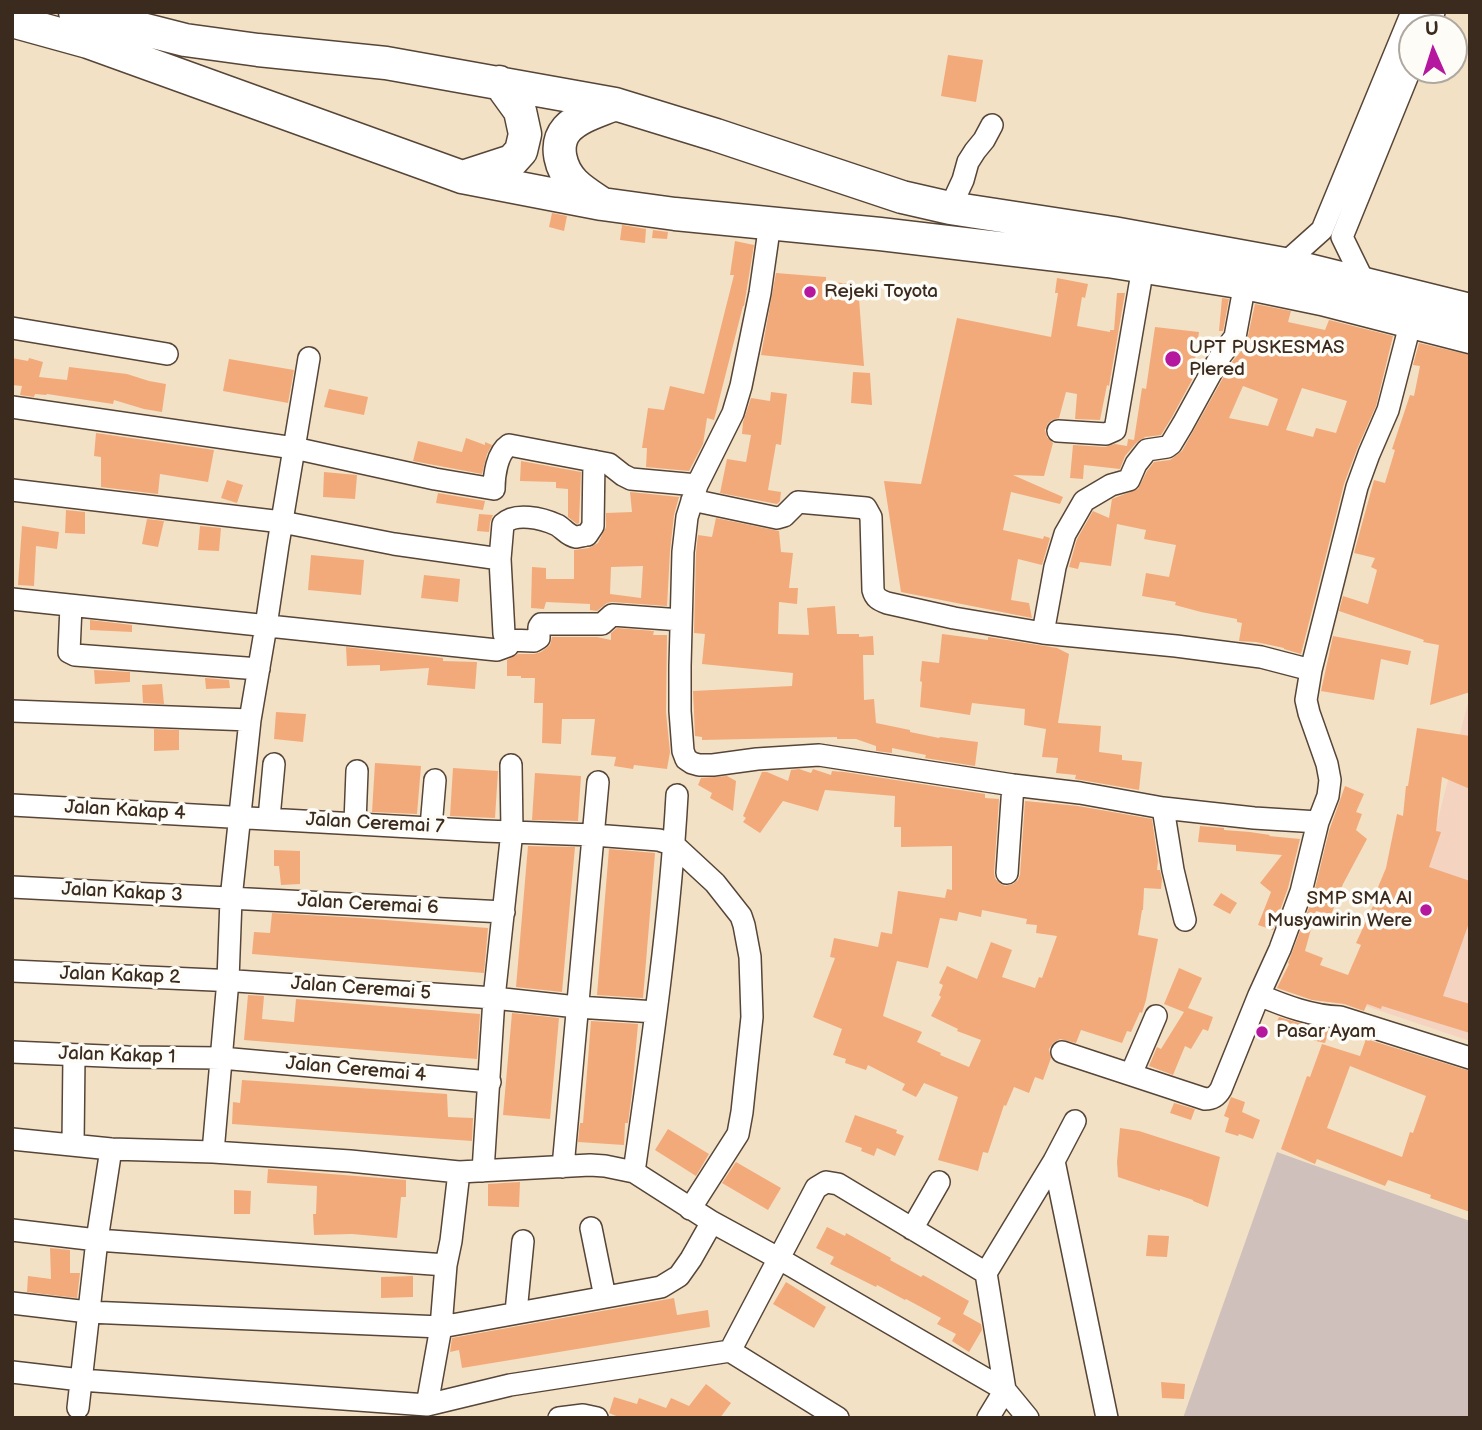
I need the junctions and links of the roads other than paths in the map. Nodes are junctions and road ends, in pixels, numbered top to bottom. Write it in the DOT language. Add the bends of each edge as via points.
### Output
graph roads {
  1 [pos="75,12"];
  2 [pos="12,21"];
  3 [pos="1398,78"];
  4 [pos="499,82"];
  5 [pos="1398,83"];
  6 [pos="615,104"];
  7 [pos="992,125"];
  8 [pos="462,177"];
  9 [pos="602,204"];
  10 [pos="950,208"];
  11 [pos="770,223"];
  12 [pos="1284,264"];
  13 [pos="1143,267"];
  14 [pos="1245,284"];
  15 [pos="1365,284"];
  16 [pos="1470,310"];
  17 [pos="1411,321"];
  18 [pos="12,328"];
  19 [pos="1470,337"];
  20 [pos="167,354"];
  21 [pos="309,358"];
  22 [pos="12,407"];
  23 [pos="1058,431"];
  24 [pos="294,448"];
  25 [pos="594,461"];
  26 [pos="494,489"];
  27 [pos="12,490"];
  28 [pos="694,493"];
  29 [pos="506,520"];
  30 [pos="282,522"];
  31 [pos="500,559"];
  32 [pos="12,599"];
  33 [pos="71,606"];
  34 [pos="681,620"];
  35 [pos="267,626"];
  36 [pos="1043,633"];
  37 [pos="511,640"];
  38 [pos="259,669"];
  39 [pos="1311,670"];
  40 [pos="12,711"];
  41 [pos="250,720"];
  42 [pos="274,764"];
  43 [pos="511,765"];
  44 [pos="357,771"];
  45 [pos="435,780"];
  46 [pos="598,782"];
  47 [pos="1013,785"];
  48 [pos="677,795"];
  49 [pos="12,805"];
  50 [pos="1163,808"];
  51 [pos="239,817"];
  52 [pos="269,818"];
  53 [pos="1318,822"];
  54 [pos="355,823"];
  55 [pos="431,827"];
  56 [pos="512,831"];
  57 [pos="594,835"];
  58 [pos="674,845"];
  59 [pos="1007,873"];
  60 [pos="12,887"];
  61 [pos="231,899"];
  62 [pos="504,912"];
  63 [pos="1185,920"];
  64 [pos="12,971"];
  65 [pos="228,980"];
  66 [pos="1259,995"];
  67 [pos="494,998"];
  68 [pos="577,1007"];
  69 [pos="656,1012"];
  70 [pos="1156,1016"];
  71 [pos="12,1052"];
  72 [pos="1062,1052"];
  73 [pos="74,1055"];
  74 [pos="221,1058"];
  75 [pos="1470,1058"];
  76 [pos="1131,1074"];
  77 [pos="490,1082"];
  78 [pos="1075,1121"];
  79 [pos="12,1139"];
  80 [pos="73,1145"];
  81 [pos="111,1149"];
  82 [pos="213,1152"];
  83 [pos="1054,1161"];
  84 [pos="563,1167"];
  85 [pos="483,1171"];
  86 [pos="459,1172"];
  87 [pos="634,1172"];
  88 [pos="939,1182"];
  89 [pos="690,1209"];
  90 [pos="712,1222"];
  91 [pos="592,1228"];
  92 [pos="912,1229"];
  93 [pos="12,1230"];
  94 [pos="97,1240"];
  95 [pos="523,1241"];
  96 [pos="778,1258"];
  97 [pos="446,1265"];
  98 [pos="986,1273"];
  99 [pos="605,1297"];
  100 [pos="12,1303"];
  101 [pos="88,1312"];
  102 [pos="516,1312"];
  103 [pos="441,1327"];
  104 [pos="730,1352"];
  105 [pos="12,1372"];
  106 [pos="81,1380"];
  107 [pos="1006,1390"];
  108 [pos="427,1405"];
  109 [pos="78,1408"];
  110 [pos="559,1418"];
  111 [pos="597,1418"];
  112 [pos="838,1418"];
  113 [pos="988,1418"];
  114 [pos="1028,1418"];
  115 [pos="1107,1418"];
  1 -- 4 [label="highway" via="185,40 386,63"];
  2 -- 8 [label="highway" via="88,42"];
  3 -- 12 [label="street" via="1322,230"];
  4 -- 6 [label="highway"];
  4 -- 8 [label="highway" via="520,111 525,134 521,151 512,160"];
  5 -- 15 [label="street" via="1342,237"];
  6 -- 9 [label="highway" via="575,122 561,138 559,151 574,183"];
  6 -- 10 [label="highway" via="902,197"];
  7 -- 10 [label="street" via="968,162"];
  8 -- 9 [label="highway"];
  9 -- 11 [label="highway"];
  10 -- 12 [label="highway"];
  11 -- 13 [label="highway"];
  11 -- 28 [label="street" via="760,293 733,413"];
  12 -- 15 [label="highway"];
  13 -- 14 [label="highway"];
  13 -- 23 [label="street" via="1115,430 1106,434"];
  14 -- 17 [label="highway"];
  14 -- 36 [label="street" via="1235,337 1171,444 1147,450 1129,480 1084,501 1065,534"];
  15 -- 16 [label="highway"];
  17 -- 19 [label="highway"];
  17 -- 39 [label="street" via="1388,411 1357,487"];
  18 -- 20 [label="street"];
  21 -- 24 [label="street"];
  22 -- 24 [label="street"];
  24 -- 26 [label="street"];
  24 -- 30 [label="street"];
  25 -- 26 [label="street" via="505,447"];
  25 -- 28 [label="street" via="609,464 631,479"];
  25 -- 29 [label="street" via="593,526 587,535 576,537 534,518"];
  26 -- 29 [label="street"];
  27 -- 30 [label="street"];
  28 -- 34 [label="street" via="683,552"];
  28 -- 36 [label="street" via="777,518 798,502 866,508 871,517 873,590 879,600"];
  29 -- 31 [label="street"];
  30 -- 31 [label="street"];
  30 -- 35 [label="street"];
  31 -- 37 [label="street" via="504,634"];
  32 -- 33 [label="street"];
  33 -- 35 [label="street"];
  33 -- 38 [label="street" via="69,652 75,655"];
  34 -- 37 [label="street" via="612,615 602,624 544,623 537,640"];
  34 -- 47 [label="street" via="683,751 692,763 819,755"];
  35 -- 37 [label="street" via="497,650"];
  35 -- 38 [label="street"];
  36 -- 39 [label="street" via="1261,657"];
  38 -- 41 [label="street"];
  39 -- 53 [label="street" via="1309,713 1330,780"];
  40 -- 41 [label="street"];
  41 -- 51 [label="street"];
  42 -- 52 [label="street"];
  43 -- 56 [label="street"];
  44 -- 54 [label="street"];
  45 -- 55 [label="street"];
  46 -- 57 [label="street"];
  47 -- 50 [label="street"];
  47 -- 59 [label="street"];
  48 -- 58 [label="street"];
  49 -- 51 [label="street, Jalan Kakap 4"];
  50 -- 53 [label="street"];
  50 -- 63 [label="street"];
  51 -- 52 [label="street, Jalan Ceremai 7"];
  51 -- 61 [label="street"];
  52 -- 54 [label="street, Jalan Ceremai 7"];
  53 -- 66 [label="street" via="1301,892"];
  54 -- 55 [label="street, Jalan Ceremai 7"];
  55 -- 56 [label="street, Jalan Ceremai 7"];
  56 -- 57 [label="street, Jalan Ceremai 7"];
  56 -- 62 [label="street"];
  57 -- 58 [label="street, Jalan Ceremai 7"];
  57 -- 68 [label="street"];
  58 -- 69 [label="street"];
  58 -- 89 [label="street" via="715,883 741,916 750,957 752,1017 738,1133"];
  60 -- 61 [label="street, Jalan Kakap 3"];
  61 -- 62 [label="street, Jalan Ceremai 6"];
  61 -- 65 [label="street"];
  62 -- 67 [label="street"];
  64 -- 65 [label="street, Jalan Kakap 2"];
  65 -- 67 [label="street, Jalan Ceremai 5"];
  65 -- 74 [label="street"];
  66 -- 75 [label="street"];
  66 -- 76 [label="street" via="1222,1089 1212,1099"];
  67 -- 68 [label="street, Jalan Ceremai 5"];
  67 -- 77 [label="street"];
  68 -- 69 [label="street, Jalan Ceremai 5"];
  68 -- 84 [label="street"];
  69 -- 87 [label="street"];
  70 -- 76 [label="street"];
  71 -- 73 [label="street, Jalan Kakap 1"];
  72 -- 76 [label="street"];
  73 -- 74 [label="street, Jalan Kakap 1"];
  73 -- 80 [label="street"];
  74 -- 77 [label="street, Jalan Ceremai 4"];
  74 -- 82 [label="street"];
  77 -- 85 [label="street"];
  78 -- 83 [label="street"];
  79 -- 80 [label="street"];
  80 -- 81 [label="street"];
  81 -- 82 [label="street"];
  81 -- 94 [label="street"];
  82 -- 86 [label="street"];
  83 -- 98 [label="street"];
  83 -- 115 [label="street"];
  84 -- 85 [label="street"];
  84 -- 87 [label="street" via="604,1166"];
  85 -- 86 [label="street"];
  86 -- 97 [label="street"];
  87 -- 89 [label="street"];
  88 -- 92 [label="street"];
  89 -- 90 [label="street"];
  90 -- 96 [label="street"];
  90 -- 99 [label="street" via="679,1276 661,1287"];
  91 -- 99 [label="street"];
  92 -- 96 [label="street" via="838,1184 826,1182 816,1188"];
  92 -- 98 [label="street"];
  93 -- 94 [label="street"];
  94 -- 97 [label="street"];
  94 -- 101 [label="street"];
  95 -- 102 [label="street"];
  96 -- 104 [label="street"];
  96 -- 107 [label="street"];
  97 -- 103 [label="street"];
  98 -- 107 [label="street"];
  99 -- 102 [label="street"];
  100 -- 101 [label="street"];
  101 -- 103 [label="street"];
  101 -- 106 [label="street"];
  102 -- 103 [label="street"];
  103 -- 108 [label="street"];
  104 -- 108 [label="street" via="510,1385"];
  104 -- 112 [label="street"];
  105 -- 106 [label="street"];
  106 -- 108 [label="street"];
  106 -- 109 [label="street"];
  107 -- 113 [label="street"];
  107 -- 114 [label="street"];
  110 -- 111 [label="street"];
}
